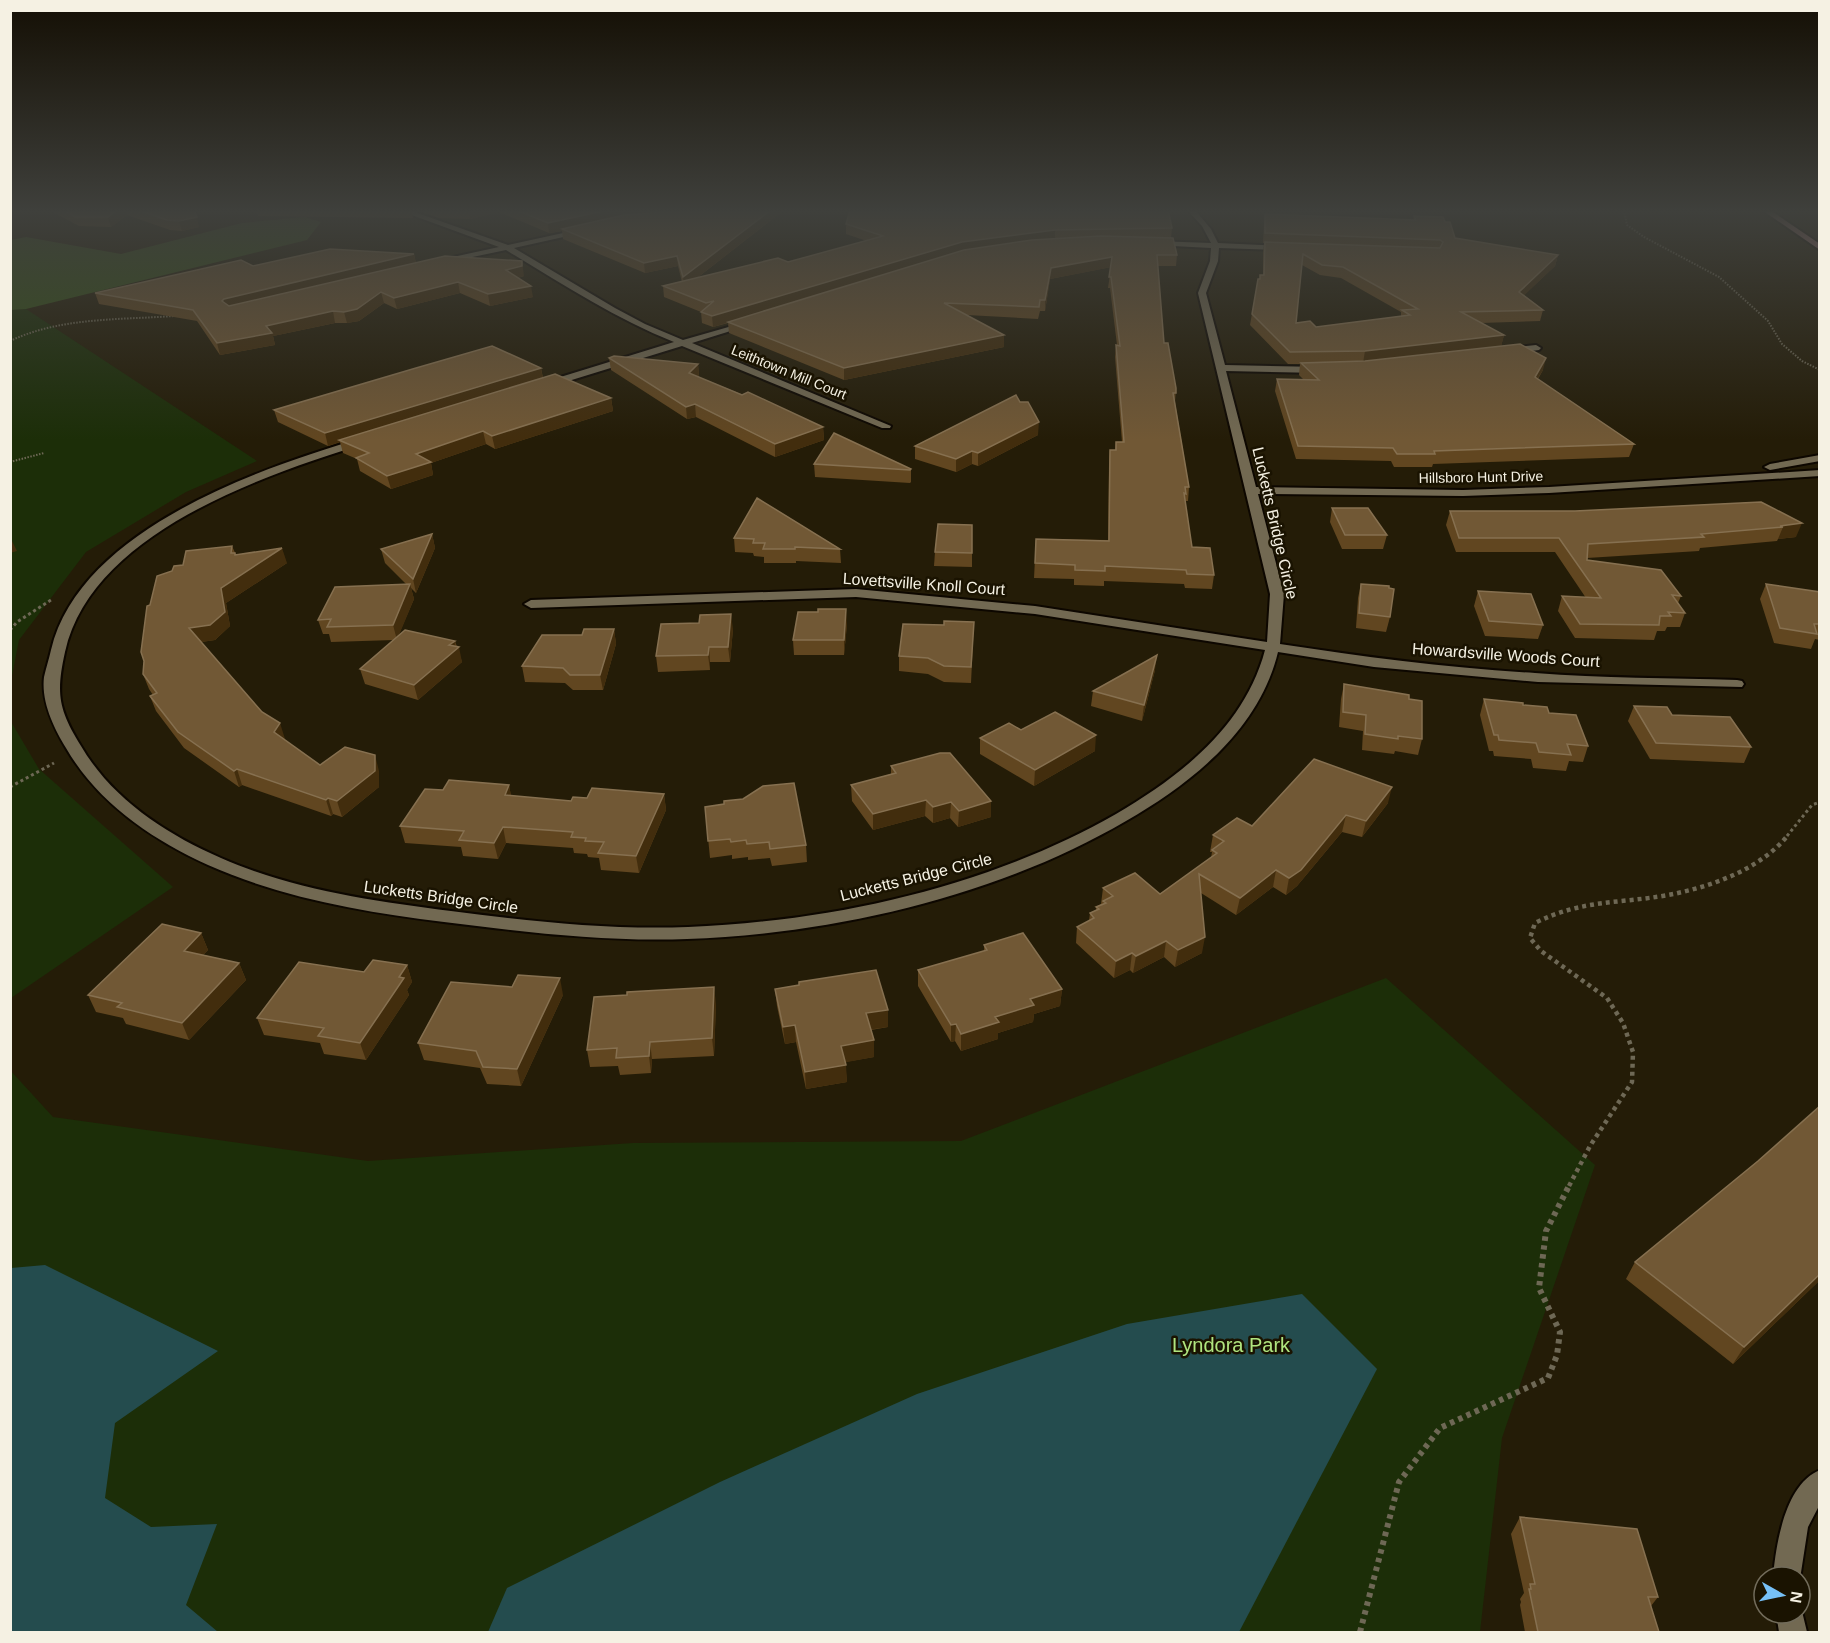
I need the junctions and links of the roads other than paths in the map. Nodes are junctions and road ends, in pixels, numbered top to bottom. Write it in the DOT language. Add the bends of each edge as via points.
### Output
graph roads {
  1 [pos="574,287"];
  2 [pos="1203,287"];
  3 [pos="762,318"];
  4 [pos="683,343"];
  5 [pos="1536,348"];
  6 [pos="1502,352"];
  7 [pos="1220,368"];
  8 [pos="1334,369"];
  9 [pos="526,391"];
  10 [pos="886,426"];
  11 [pos="381,435"];
  12 [pos="1820,458"];
  13 [pos="1820,473"];
  14 [pos="1710,478"];
  15 [pos="1251,490"];
  16 [pos="531,604"];
  17 [pos="1275,648"];
  18 [pos="1737,684"];
  19 [pos="1820,1483"];
  20 [pos="1787,1565"];
  1 -- 4 [label="street, Leithtown Mill Court" via="612,310"];
  2 -- 7 [label="street, Lucketts Bridge Circle"];
  3 -- 4 [label="street"];
  4 -- 9 [label="street"];
  4 -- 10 [label="street, Leithtown Mill Court"];
  5 -- 6 [label="street"];
  7 -- 8 [label="street"];
  7 -- 15 [label="street, Lucketts Bridge Circle"];
  11 -- 17 [label="street, Lucketts Bridge Circle" via="276,469 198,505 133,547 104,572 64,624 51,685 62,727 76,754 106,793 151,827 219,863 292,888 390,910 580,929 686,933 782,925 877,908 988,877 1079,841 1131,812 1179,780 1217,746 1246,711"];
  12 -- 14 [label="street, Hillsboro Hunt Drive"];
  13 -- 14 [label="street, Hillsboro Hunt Drive"];
  14 -- 15 [label="street, Hillsboro Hunt Drive" via="1463,493"];
  15 -- 17 [label="street, Lucketts Bridge Circle" via="1277,594"];
  16 -- 17 [label="street, Lovettsville Knoll Court" via="856,593 1035,610"];
  17 -- 18 [label="street, Howardsville Woods Court" via="1447,671"];
  19 -- 20 [label="street" via="1806,1498 1789,1541"];
}
